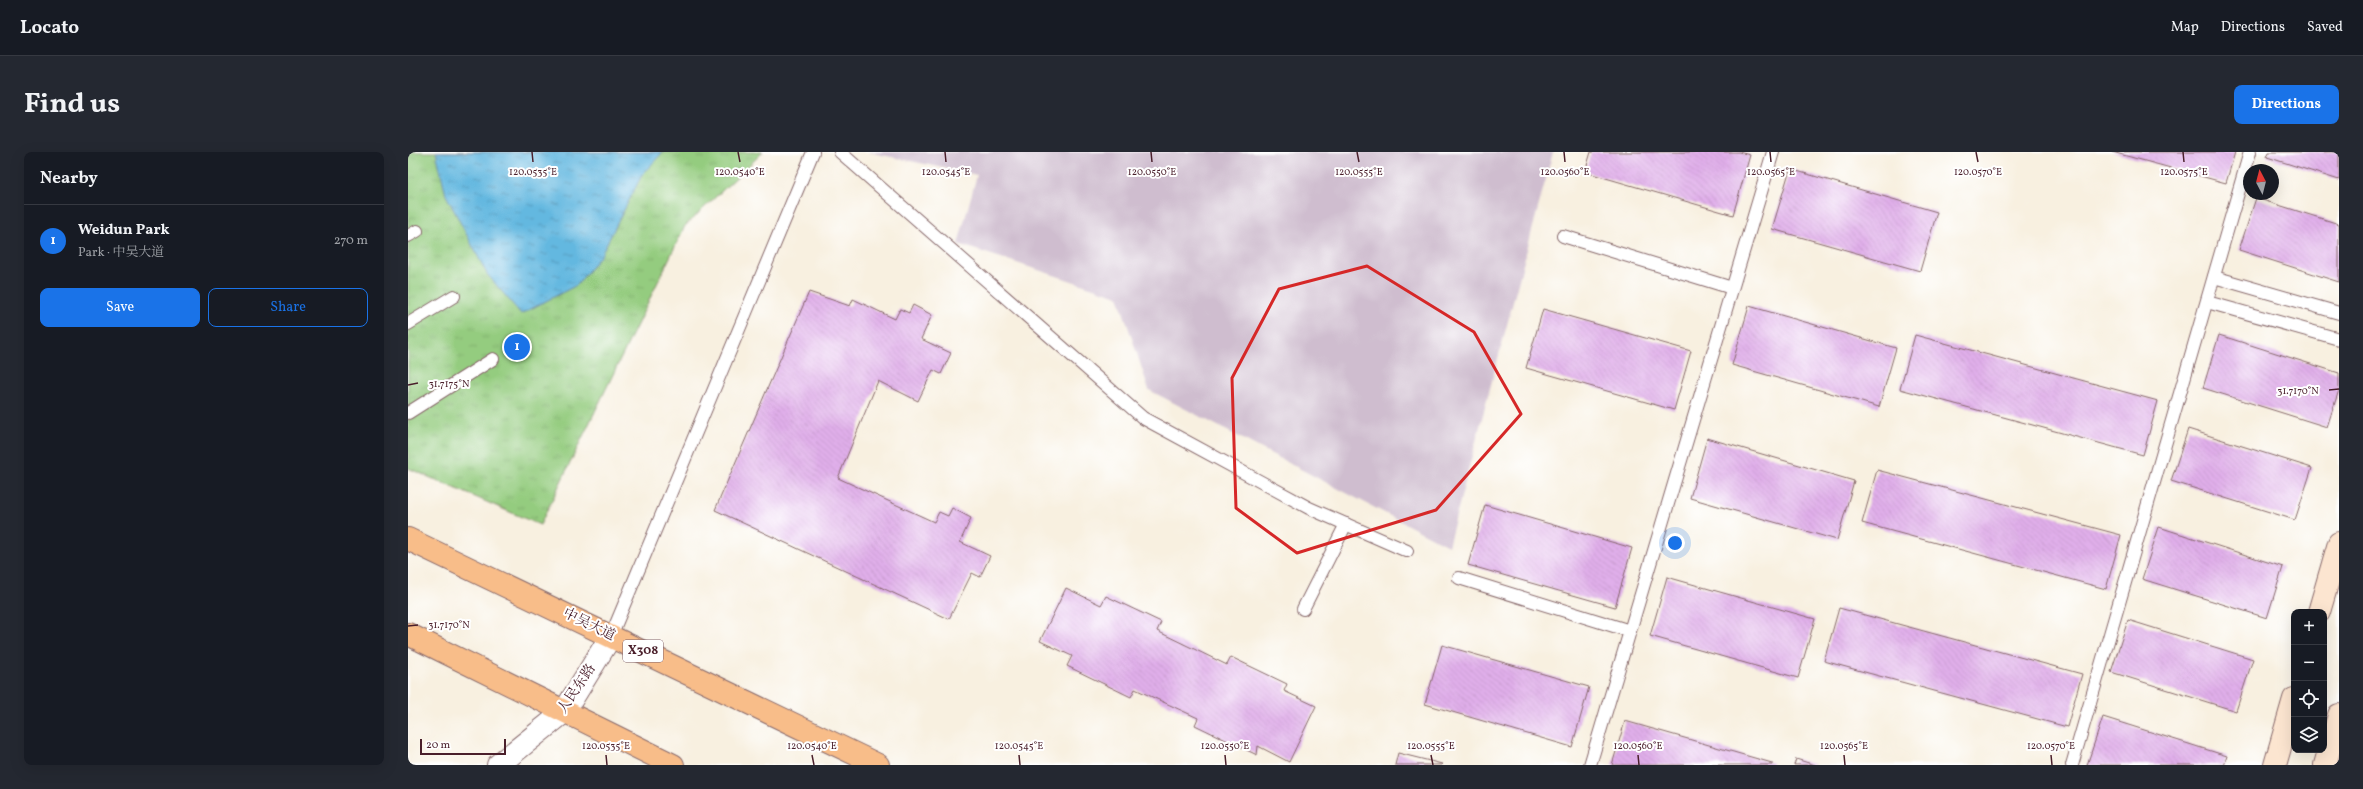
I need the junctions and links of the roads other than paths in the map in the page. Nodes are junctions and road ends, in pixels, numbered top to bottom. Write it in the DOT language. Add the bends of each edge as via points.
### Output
graph roads {
  1 [pos="813,152"];
  2 [pos="840,152"];
  3 [pos="1773,152"];
  4 [pos="2250,152"];
  5 [pos="1563,236"];
  6 [pos="2214,277"];
  7 [pos="1732,288"];
  8 [pos="454,296"];
  9 [pos="2207,302"];
  10 [pos="2339,312"];
  11 [pos="408,324"];
  12 [pos="2339,340"];
  13 [pos="493,359"];
  14 [pos="408,413"];
  15 [pos="1346,524"];
  16 [pos="408,539"];
  17 [pos="2339,543"];
  18 [pos="1407,551"];
  19 [pos="1459,578"];
  20 [pos="1303,609"];
  21 [pos="2320,609"];
  22 [pos="1630,631"];
  23 [pos="408,634"];
  24 [pos="611,636"];
  25 [pos="2291,709"];
  26 [pos="564,712"];
  27 [pos="2339,715"];
  28 [pos="498,765"];
  29 [pos="673,765"];
  30 [pos="878,765"];
  31 [pos="1590,765"];
  32 [pos="2072,765"];
  33 [pos="2275,765"];
  34 [pos="2325,765"];
  1 -- 24 [label="lane"];
  2 -- 15 [label="lane" via="1143,418 1309,508"];
  3 -- 7 [label="lane"];
  4 -- 6 [label="lane"];
  5 -- 7 [label="lane"];
  6 -- 9 [label="lane"];
  6 -- 10 [label="lane"];
  7 -- 22 [label="lane"];
  8 -- 11 [label="lane"];
  9 -- 12 [label="lane"];
  9 -- 32 [label="lane"];
  13 -- 14 [label="lane"];
  15 -- 18 [label="lane"];
  15 -- 20 [label="lane"];
  16 -- 24 [label="main road, 中吴大道 / X308"];
  17 -- 21 [label="main road"];
  19 -- 22 [label="lane"];
  22 -- 31 [label="lane"];
  23 -- 26 [label="main road"];
  24 -- 26 [label="street, 人民东路"];
  24 -- 30 [label="main road, 中吴大道 / X308"];
  25 -- 33 [label="main road"];
  26 -- 28 [label="street, 人民东路"];
  26 -- 29 [label="main road"];
  27 -- 34 [label="main road"];
}
